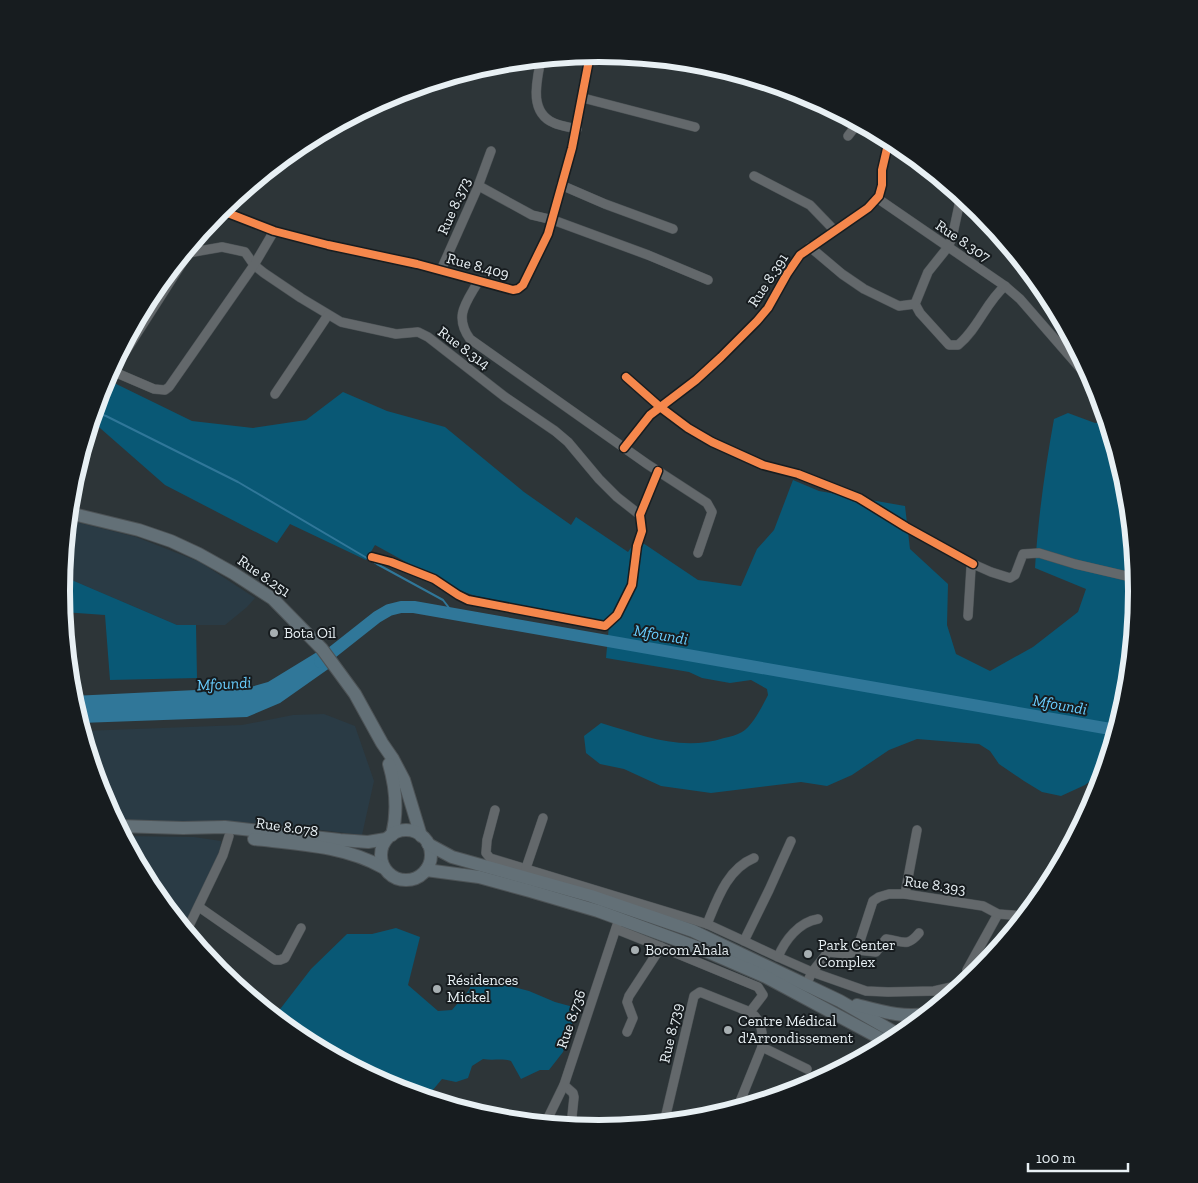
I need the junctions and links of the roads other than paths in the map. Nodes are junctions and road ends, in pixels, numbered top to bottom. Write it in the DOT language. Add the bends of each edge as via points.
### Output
graph roads {
  1 [pos="589,63"];
  2 [pos="540,66"];
  3 [pos="583,98"];
  4 [pos="696,127"];
  5 [pos="854,128"];
  6 [pos="576,129"];
  7 [pos="848,136"];
  8 [pos="887,148"];
  9 [pos="491,151"];
  10 [pos="754,176"];
  11 [pos="561,185"];
  12 [pos="479,186"];
  13 [pos="877,198"];
  14 [pos="960,205"];
  15 [pos="229,213"];
  16 [pos="552,220"];
  17 [pos="673,229"];
  18 [pos="274,231"];
  19 [pos="835,231"];
  20 [pos="810,247"];
  21 [pos="948,247"];
  22 [pos="193,252"];
  23 [pos="254,265"];
  24 [pos="441,270"];
  25 [pos="479,280"];
  26 [pos="708,280"];
  27 [pos="1005,286"];
  28 [pos="914,304"];
  29 [pos="328,316"];
  30 [pos="1075,363"];
  31 [pos="118,373"];
  32 [pos="626,377"];
  33 [pos="275,394"];
  34 [pos="660,407"];
  35 [pos="624,448"];
  36 [pos="658,471"];
  37 [pos="76,515"];
  38 [pos="640,515"];
  39 [pos="698,554"];
  40 [pos="372,557"];
  41 [pos="973,564"];
  42 [pos="1128,576"];
  43 [pos="968,616"];
  44 [pos="382,743"];
  45 [pos="495,810"];
  46 [pos="543,818"];
  47 [pos="126,826"];
  48 [pos="183,828"];
  49 [pos="917,830"];
  50 [pos="229,836"];
  51 [pos="389,837"];
  52 [pos="425,840"];
  53 [pos="791,841"];
  54 [pos="754,858"];
  55 [pos="384,868"];
  56 [pos="526,868"];
  57 [pos="426,870"];
  58 [pos="535,876"];
  59 [pos="905,894"];
  60 [pos="199,907"];
  61 [pos="998,914"];
  62 [pos="1018,915"];
  63 [pos="818,919"];
  64 [pos="618,924"];
  65 [pos="707,924"];
  66 [pos="189,926"];
  67 [pos="301,928"];
  68 [pos="920,933"];
  69 [pos="744,941"];
  70 [pos="661,947"];
  71 [pos="857,950"];
  72 [pos="778,957"];
  73 [pos="966,970"];
  74 [pos="812,972"];
  75 [pos="806,985"];
  76 [pos="950,987"];
  77 [pos="840,1001"];
  78 [pos="750,1012"];
  79 [pos="916,1015"];
  80 [pos="893,1031"];
  81 [pos="627,1032"];
  82 [pos="880,1039"];
  83 [pos="762,1047"];
  84 [pos="807,1069"];
  85 [pos="564,1085"];
  86 [pos="740,1101"];
  87 [pos="666,1116"];
  88 [pos="548,1118"];
  89 [pos="572,1119"];
  1 -- 3 [label="street, Rue 8.409"];
  2 -- 6 [label="street" via="536,97 540,109 554,123"];
  3 -- 4 [label="street"];
  3 -- 6 [label="street, Rue 8.409"];
  5 -- 7 [label="street"];
  6 -- 11 [label="street, Rue 8.409"];
  8 -- 13 [label="street"];
  9 -- 12 [label="street, Rue 8.373"];
  10 -- 19 [label="street" via="810,205"];
  11 -- 16 [label="street, Rue 8.409"];
  11 -- 17 [label="street"];
  12 -- 16 [label="street" via="532,215"];
  12 -- 24 [label="street, Rue 8.373"];
  13 -- 19 [label="street, Rue 8.391"];
  13 -- 21 [label="street, Rue 8.307"];
  14 -- 21 [label="street"];
  15 -- 18 [label="street, Rue 8.409"];
  16 -- 25 [label="street, Rue 8.409" via="546,241 523,285 513,290"];
  16 -- 26 [label="street"];
  18 -- 23 [label="street"];
  18 -- 24 [label="street, Rue 8.409"];
  19 -- 20 [label="street, Rue 8.391"];
  20 -- 28 [label="street" via="864,289 899,306"];
  20 -- 34 [label="street, Rue 8.391" via="800,255 757,321 715,363"];
  21 -- 27 [label="street, Rue 8.307"];
  21 -- 28 [label="street" via="928,272"];
  22 -- 23 [label="street, Rue 8.314" via="222,247 245,252"];
  23 -- 29 [label="street, Rue 8.314"];
  23 -- 31 [label="street" via="169,387 160,391"];
  24 -- 25 [label="street, Rue 8.409"];
  25 -- 35 [label="street" via="462,312 463,330 470,339"];
  27 -- 28 [label="street" via="997,292 958,345 949,345"];
  27 -- 30 [label="street, Rue 8.307"];
  29 -- 33 [label="street"];
  29 -- 38 [label="street, Rue 8.314" via="352,325 396,334 418,332 428,337 555,431 605,485"];
  32 -- 34 [label="street"];
  34 -- 35 [label="street, Rue 8.391"];
  34 -- 41 [label="street" via="712,442 763,465 798,474 859,498"];
  35 -- 36 [label="street"];
  36 -- 38 [label="street"];
  36 -- 39 [label="street" via="707,503 712,512"];
  37 -- 44 [label="highway, Rue 8.251" via="171,541 233,573 273,599 322,648 355,694"];
  38 -- 40 [label="street" via="642,531 632,586 617,616 605,626 463,599 434,579"];
  41 -- 42 [label="street" via="1010,578 1015,575 1023,554 1039,553"];
  41 -- 43 [label="street"];
  44 -- 51 [label="highway, Rue 8.251" via="394,784 396,804"];
  44 -- 52 [label="highway, Rue 8.251" via="404,780"];
  45 -- 56 [label="street" via="486,853 490,858"];
  46 -- 56 [label="street"];
  47 -- 48 [label="highway, Rue 8.078"];
  48 -- 50 [label="highway, Rue 8.078"];
  48 -- 51 [label="highway, Rue 8.078" via="225,827 368,842"];
  49 -- 59 [label="street"];
  50 -- 55 [label="highway, Rue 8.078" via="342,852"];
  50 -- 60 [label="street"];
  51 -- 52 [label="highway" via="407,830"];
  51 -- 55 [label="highway" via="381,853"];
  52 -- 57 [label="highway" via="431,858"];
  52 -- 58 [label="highway" via="452,857"];
  53 -- 69 [label="street"];
  54 -- 65 [label="street" via="728,879"];
  55 -- 57 [label="highway" via="395,878 404,880 412,880"];
  56 -- 58 [label="street"];
  57 -- 64 [label="highway" via="479,877 530,890"];
  58 -- 65 [label="street"];
  58 -- 75 [label="highway" via="693,931"];
  59 -- 61 [label="street, Rue 8.393" via="982,906"];
  59 -- 71 [label="street, Rue 8.393" via="889,894 873,901"];
  60 -- 66 [label="street"];
  60 -- 67 [label="street" via="275,960 285,958"];
  61 -- 62 [label="street, Rue 8.393"];
  61 -- 73 [label="street"];
  63 -- 72 [label="street" via="802,924 781,948"];
  64 -- 70 [label="street"];
  64 -- 82 [label="highway" via="699,948 766,977"];
  64 -- 85 [label="street, Rue 8.736"];
  65 -- 69 [label="street"];
  68 -- 71 [label="street" via="905,943 886,938 876,952"];
  69 -- 72 [label="street"];
  70 -- 78 [label="street" via="758,987 764,995"];
  70 -- 81 [label="street" via="629,996 632,1018"];
  71 -- 74 [label="street" via="849,954 828,952"];
  72 -- 74 [label="street"];
  74 -- 75 [label="street"];
  74 -- 76 [label="street" via="866,991 934,991"];
  75 -- 77 [label="highway"];
  77 -- 79 [label="highway" via="888,1014"];
  77 -- 80 [label="highway"];
  78 -- 83 [label="street" via="759,1019"];
  78 -- 87 [label="street, Rue 8.739" via="700,992 694,996"];
  83 -- 84 [label="street"];
  83 -- 86 [label="street"];
  85 -- 88 [label="street, Rue 8.736"];
  85 -- 89 [label="street" via="574,1097"];
}
